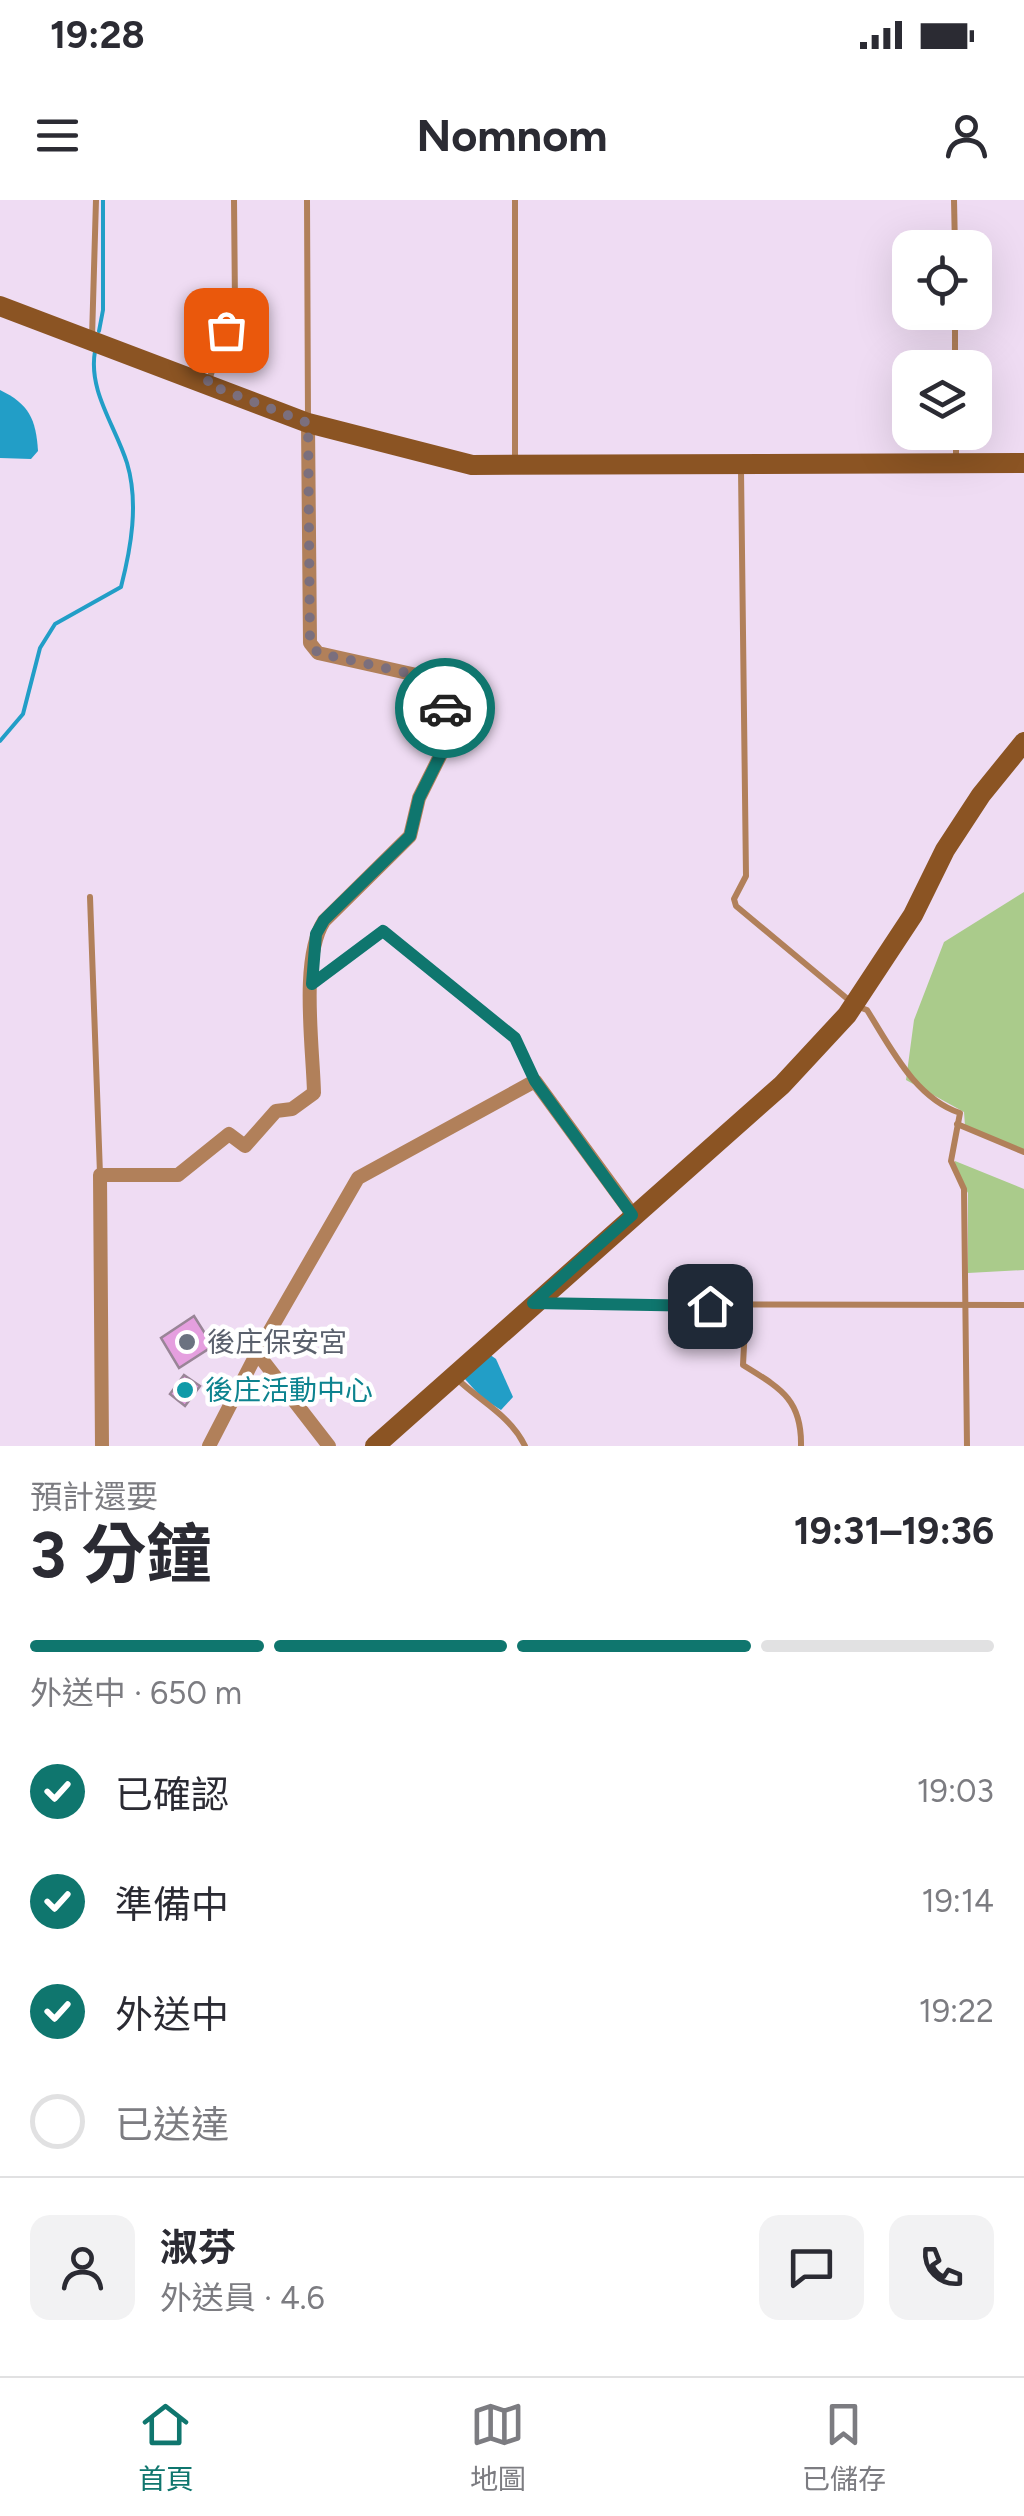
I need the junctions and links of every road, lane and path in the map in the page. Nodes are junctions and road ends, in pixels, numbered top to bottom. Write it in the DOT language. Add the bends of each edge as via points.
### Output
graph roads {
  1 [pos="96,200"];
  2 [pos="234,200"];
  3 [pos="307,200"];
  4 [pos="514,200"];
  5 [pos="954,200"];
  6 [pos="954,230"];
  7 [pos="0,306"];
  8 [pos="92,339"];
  9 [pos="207,384"];
  10 [pos="308,423"];
  11 [pos="956,450"];
  12 [pos="956,462"];
  13 [pos="1024,463"];
  14 [pos="741,464"];
  15 [pos="516,465"];
  16 [pos="1024,742"];
  17 [pos="90,896"];
  18 [pos="312,984"];
  19 [pos="856,1006"];
  20 [pos="535,1081"];
  21 [pos="958,1124"];
  22 [pos="1024,1152"];
  23 [pos="100,1175"];
  24 [pos="632,1215"];
  25 [pos="533,1303"];
  26 [pos="966,1303"];
  27 [pos="1024,1305"];
  28 [pos="746,1307"];
  29 [pos="258,1353"];
  30 [pos="454,1376"];
  31 [pos="102,1446"];
  32 [pos="210,1446"];
  33 [pos="329,1446"];
  34 [pos="375,1446"];
  35 [pos="525,1446"];
  36 [pos="801,1446"];
  37 [pos="968,1446"];
  1 -- 8 [label="lane"];
  2 -- 9 [label="lane" via="235,304"];
  3 -- 10 [label="lane"];
  4 -- 15 [label="lane"];
  5 -- 6 [label="lane"];
  7 -- 8 [label="street"];
  8 -- 9 [label="street"];
  9 -- 10 [label="street"];
  10 -- 15 [label="street" via="472,466"];
  10 -- 18 [label="street" via="310,643 318,653 430,678 446,700 442,752 419,798 410,836 324,920 316,934"];
  11 -- 12 [label="lane"];
  12 -- 13 [label="street"];
  12 -- 14 [label="street"];
  14 -- 15 [label="street"];
  14 -- 19 [label="lane" via="746,876 734,898"];
  16 -- 19 [label="street" via="944,850"];
  17 -- 23 [label="lane"];
  18 -- 20 [label="lane" via="383,931 515,1038"];
  18 -- 23 [label="street" via="314,1093 292,1109 276,1111 244,1146 229,1134 178,1175"];
  19 -- 21 [label="lane" via="868,1010 914,1081 960,1113"];
  19 -- 24 [label="street" via="782,1086"];
  20 -- 24 [label="street"];
  20 -- 29 [label="street" via="358,1178"];
  21 -- 22 [label="lane"];
  21 -- 26 [label="lane" via="951,1161 964,1188"];
  23 -- 31 [label="street"];
  24 -- 25 [label="street"];
  25 -- 28 [label="lane"];
  25 -- 30 [label="street"];
  26 -- 27 [label="lane"];
  26 -- 28 [label="lane"];
  26 -- 37 [label="lane"];
  28 -- 36 [label="lane" via="743,1365 798,1408"];
  29 -- 32 [label="street"];
  29 -- 33 [label="street"];
  30 -- 34 [label="street"];
  30 -- 35 [label="lane" via="515,1426"];
}
